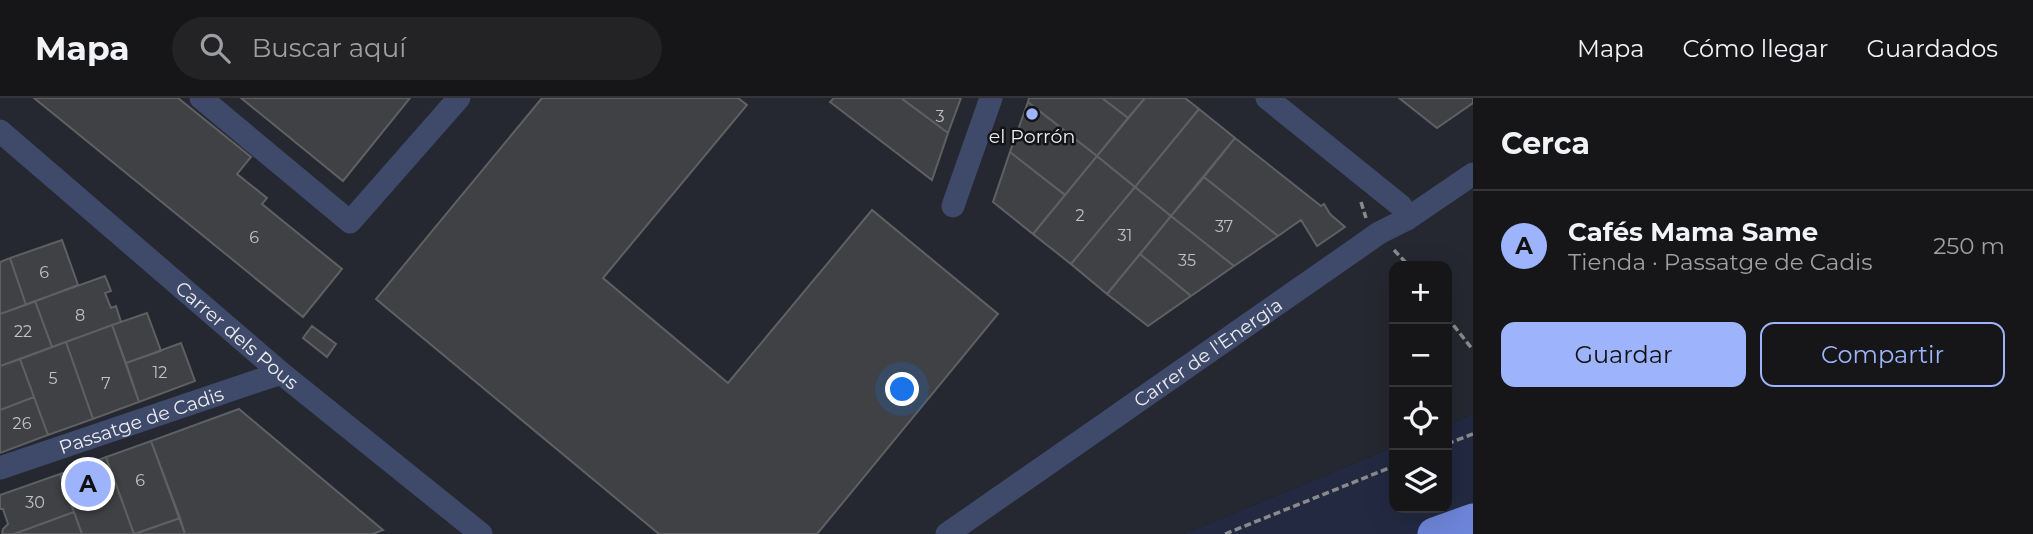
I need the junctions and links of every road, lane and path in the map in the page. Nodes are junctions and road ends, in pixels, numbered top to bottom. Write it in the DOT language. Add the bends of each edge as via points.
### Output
graph roads {
  1 [pos="201,98"];
  2 [pos="459,98"];
  3 [pos="990,98"];
  4 [pos="1267,98"];
  5 [pos="0,131"];
  6 [pos="1473,174"];
  7 [pos="953,206"];
  8 [pos="1408,219"];
  9 [pos="1452,323"];
  10 [pos="1473,350"];
  11 [pos="281,373"];
  12 [pos="1473,433"];
  13 [pos="1452,442"];
  14 [pos="0,468"];
  15 [pos="1389,468"];
  16 [pos="1473,520"];
  17 [pos="481,534"];
  18 [pos="947,534"];
  19 [pos="1225,534"];
  20 [pos="1434,534"];
  1 -- 2 [label="street" via="350,222"];
  3 -- 7 [label="street"];
  4 -- 8 [label="street" via="1401,206"];
  5 -- 11 [label="street, Carrer dels Pous"];
  6 -- 8 [label="street, Carrer de l'Energia"];
  8 -- 18 [label="street, Carrer de l'Energia" via="1371,239"];
  9 -- 10 [label="path"];
  11 -- 14 [label="street, Passatge de Cadis"];
  11 -- 17 [label="street, Carrer dels Pous"];
  12 -- 13 [label="path"];
  15 -- 19 [label="path"];
  16 -- 20 [label="highway"];
}
